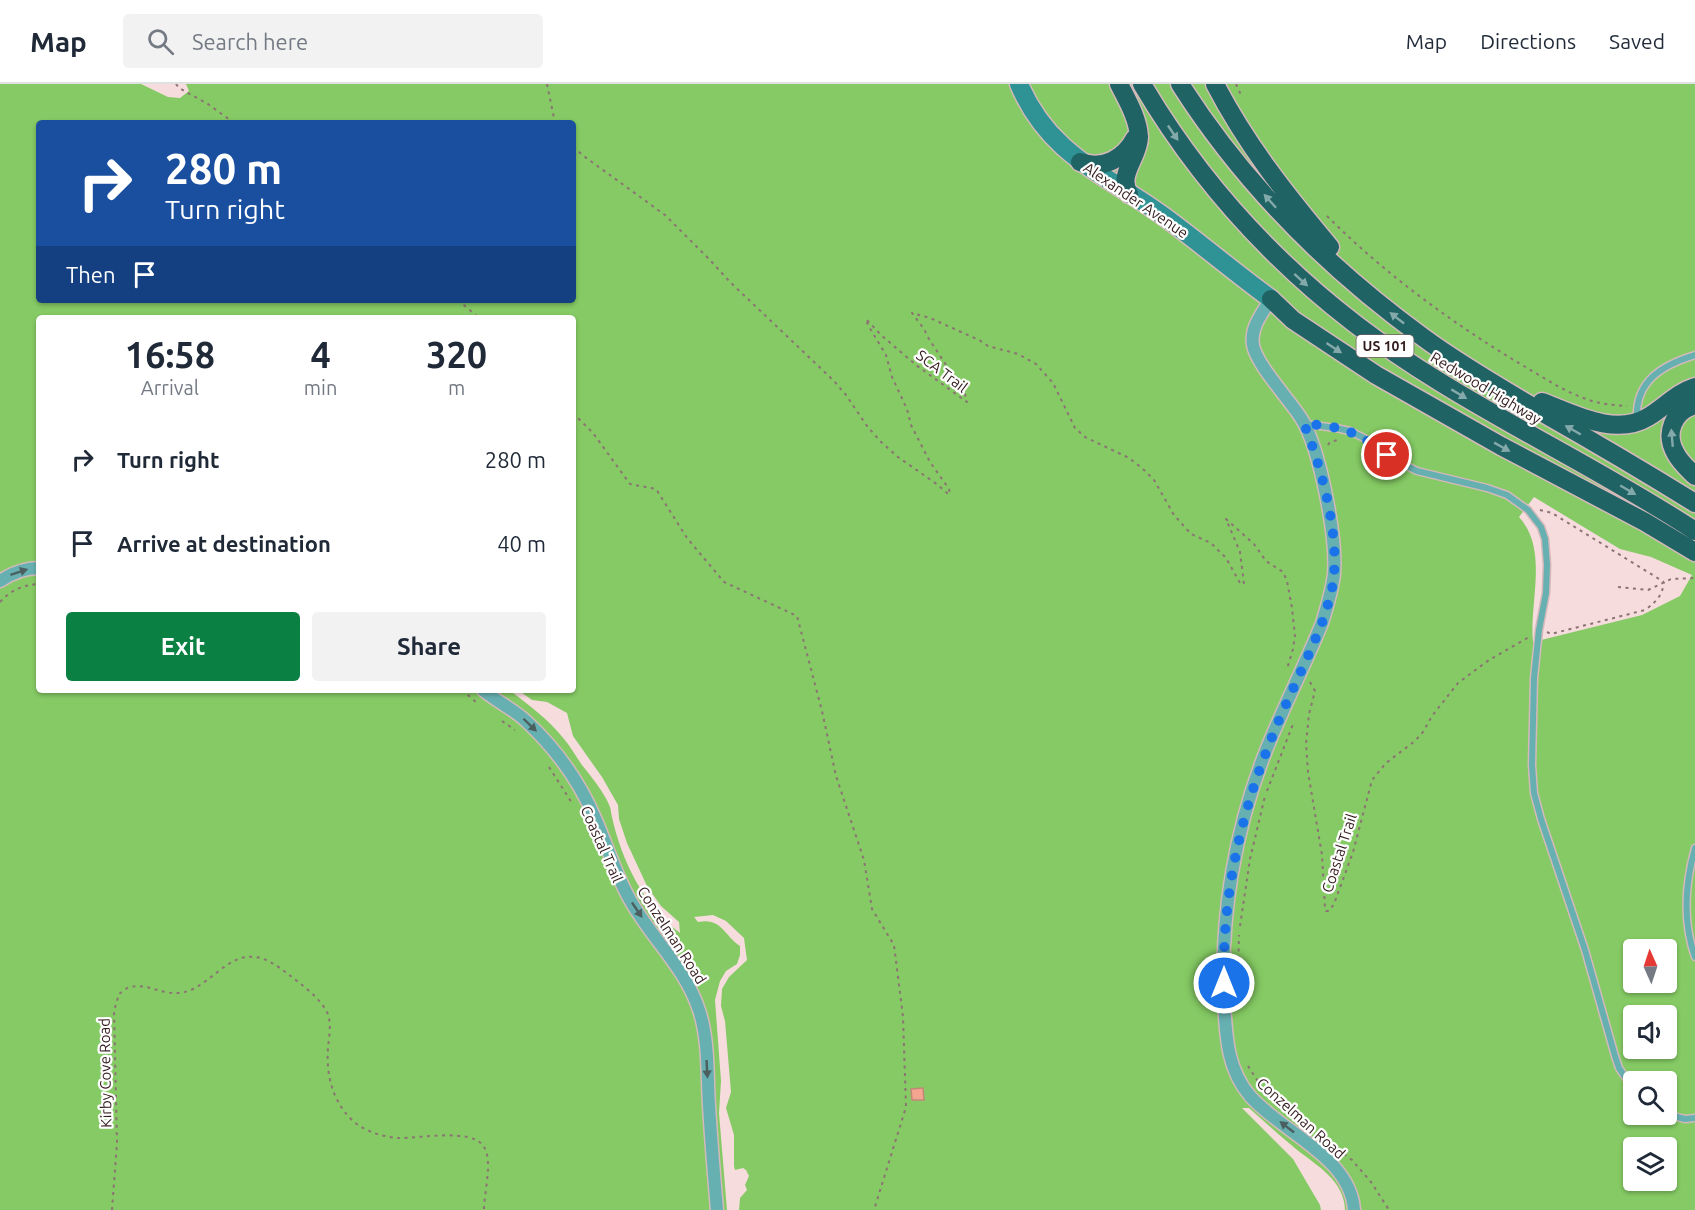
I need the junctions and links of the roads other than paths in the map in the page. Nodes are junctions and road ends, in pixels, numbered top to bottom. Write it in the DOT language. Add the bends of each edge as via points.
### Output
graph roads {
  1 [pos="1019,84"];
  2 [pos="1119,84"];
  3 [pos="1142,84"];
  4 [pos="1180,84"];
  5 [pos="1215,84"];
  6 [pos="1137,127"];
  7 [pos="1080,162"];
  8 [pos="1130,194"];
  9 [pos="1271,299"];
  10 [pos="1374,300"];
  11 [pos="1695,355"];
  12 [pos="1498,386"];
  13 [pos="1695,387"];
  14 [pos="1695,405"];
  15 [pos="1637,415"];
  16 [pos="1304,424"];
  17 [pos="1695,476"];
  18 [pos="1695,503"];
  19 [pos="1695,531"];
  20 [pos="1695,552"];
  21 [pos="36,568"];
  22 [pos="0,581"];
  23 [pos="487,693"];
  24 [pos="1695,848"];
  25 [pos="1695,957"];
  26 [pos="1623,1074"];
  27 [pos="1677,1117"];
  28 [pos="1695,1118"];
  29 [pos="717,1210"];
  30 [pos="1354,1210"];
  1 -- 7 [label="main road, Alexander Avenue" via="1041,124"];
  2 -- 6 [label="highway"];
  3 -- 19 [label="highway, Redwood Highway / US 101, one-way" via="1174,136 1220,196 1274,255 1325,301 1439,382"];
  10 -- 4 [label="highway, Redwood Highway / US 101, one-way" via="1274,205 1229,153"];
  5 -- 10 [label="highway" via="1261,161"];
  6 -- 7 [label="highway" via="1132,144 1118,158 1102,164"];
  6 -- 8 [label="highway" via="1138,146 1125,180"];
  7 -- 8 [label="main road, Alexander Avenue"];
  8 -- 9 [label="main road, Alexander Avenue"];
  9 -- 16 [label="street, Conzelman Road" via="1256,325 1253,345 1260,363"];
  9 -- 20 [label="highway, one-way" via="1293,320 1390,383"];
  12 -- 10 [label="highway, Redwood Highway / US 101, one-way" via="1424,339"];
  11 -- 15 [label="lane" via="1653,376 1640,392"];
  12 -- 15 [label="highway" via="1598,422 1620,425"];
  18 -- 12 [label="highway, Redwood Highway / US 101, one-way"];
  13 -- 15 [label="highway" via="1655,413"];
  17 -- 14 [label="highway, one-way" via="1677,457 1670,438 1678,414"];
  16 -- 26 [label="lane" via="1350,431 1409,468 1507,495 1523,505 1544,533 1546,593 1533,693 1534,793"];
  30 -- 16 [label="street, Conzelman Road, one-way" via="1347,1182 1337,1170 1250,1096 1230,1061 1226,1037 1224,946 1234,862 1258,772 1315,641 1334,575 1331,525"];
  22 -- 21 [label="street, one-way" via="21,570"];
  23 -- 29 [label="street, Conzelman Road, one-way" via="526,721 560,759 595,818 629,899 693,994 704,1032"];
  24 -- 25 [label="lane" via="1686,901"];
  27 -- 28 [label="lane"];
}
